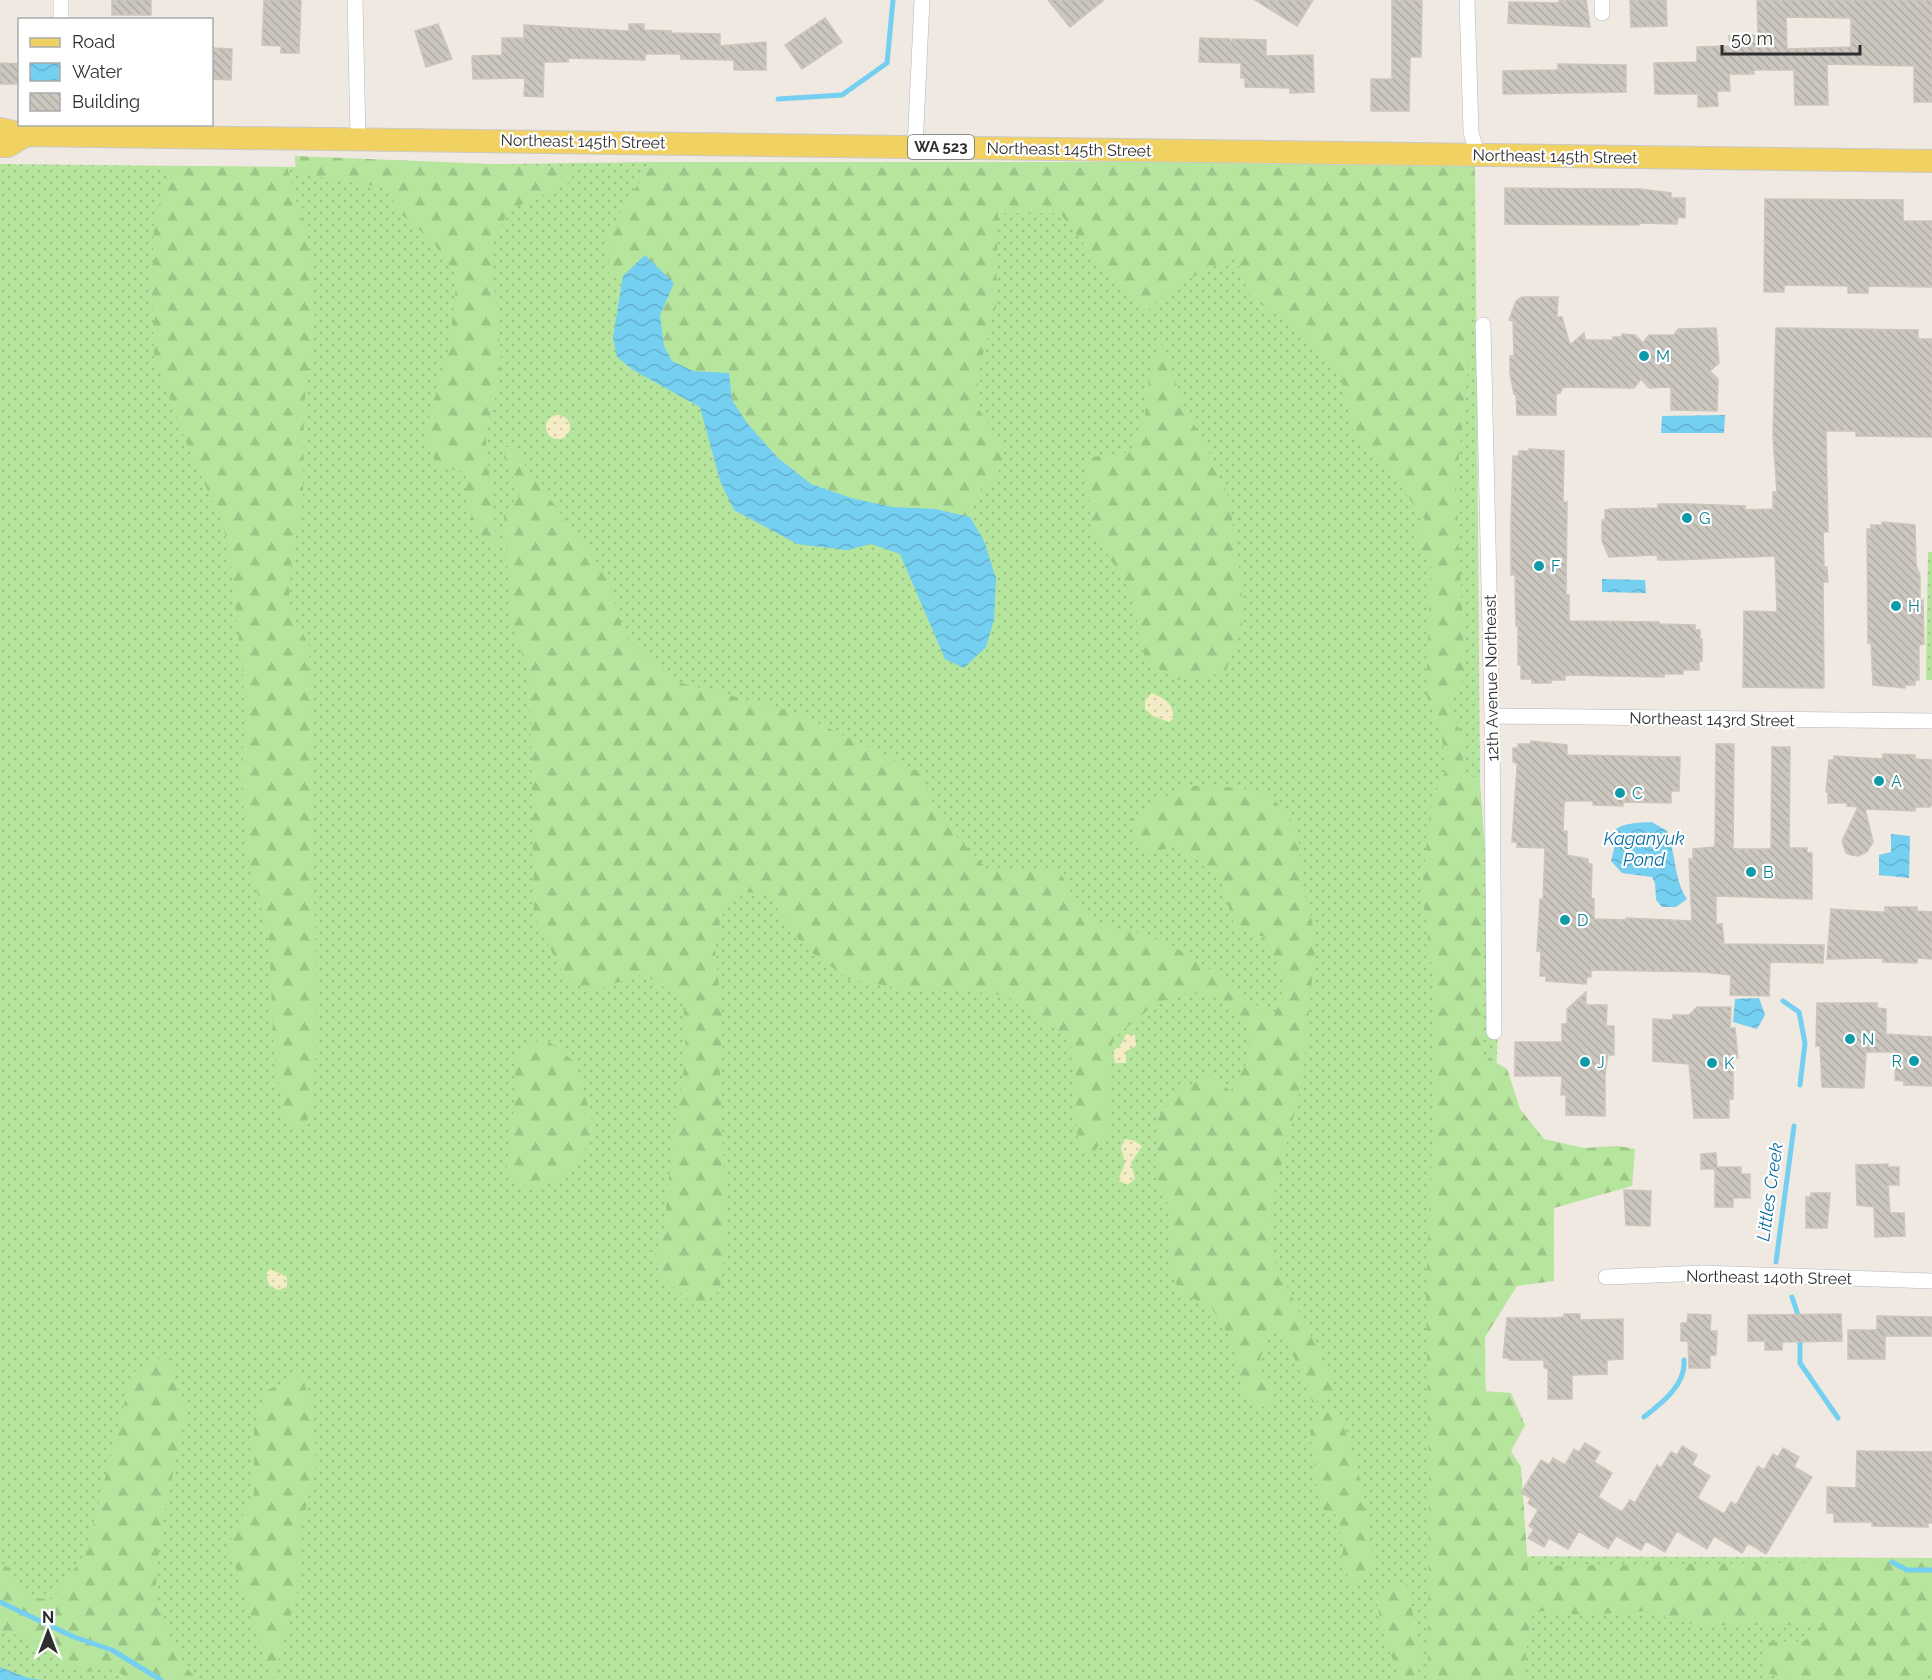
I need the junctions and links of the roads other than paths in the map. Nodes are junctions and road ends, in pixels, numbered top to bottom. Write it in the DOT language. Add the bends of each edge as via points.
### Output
graph roads {
  1 [pos="61,0"];
  2 [pos="355,0"];
  3 [pos="922,0"];
  4 [pos="1467,0"];
  5 [pos="61,18"];
  6 [pos="0,129"];
  7 [pos="63,130"];
  8 [pos="26,135"];
  9 [pos="358,138"];
  10 [pos="0,146"];
  11 [pos="915,147"];
  12 [pos="1477,154"];
  13 [pos="1932,161"];
  14 [pos="1483,325"];
  15 [pos="1492,716"];
  16 [pos="1932,721"];
  17 [pos="1494,1032"];
  18 [pos="1606,1277"];
  19 [pos="1932,1281"];
  1 -- 5 [label="street"];
  2 -- 9 [label="street"];
  3 -- 11 [label="street"];
  4 -- 12 [label="street" via="1471,132"];
  6 -- 8 [label="main road, Northeast 145th Street"];
  7 -- 8 [label="main road, Northeast 145th Street / WA 523"];
  7 -- 9 [label="main road, Northeast 145th Street / WA 523"];
  8 -- 10 [label="main road, Northeast 145th Street" via="8,146"];
  9 -- 11 [label="main road, Northeast 145th Street / WA 523"];
  11 -- 12 [label="main road, Northeast 145th Street / WA 523"];
  12 -- 13 [label="main road, Northeast 145th Street / WA 523"];
  14 -- 15 [label="street, 12th Avenue Northeast"];
  15 -- 16 [label="street, Northeast 143rd Street"];
  15 -- 17 [label="street, 12th Avenue Northeast"];
  18 -- 19 [label="street, Northeast 140th Street" via="1703,1274"];
}
